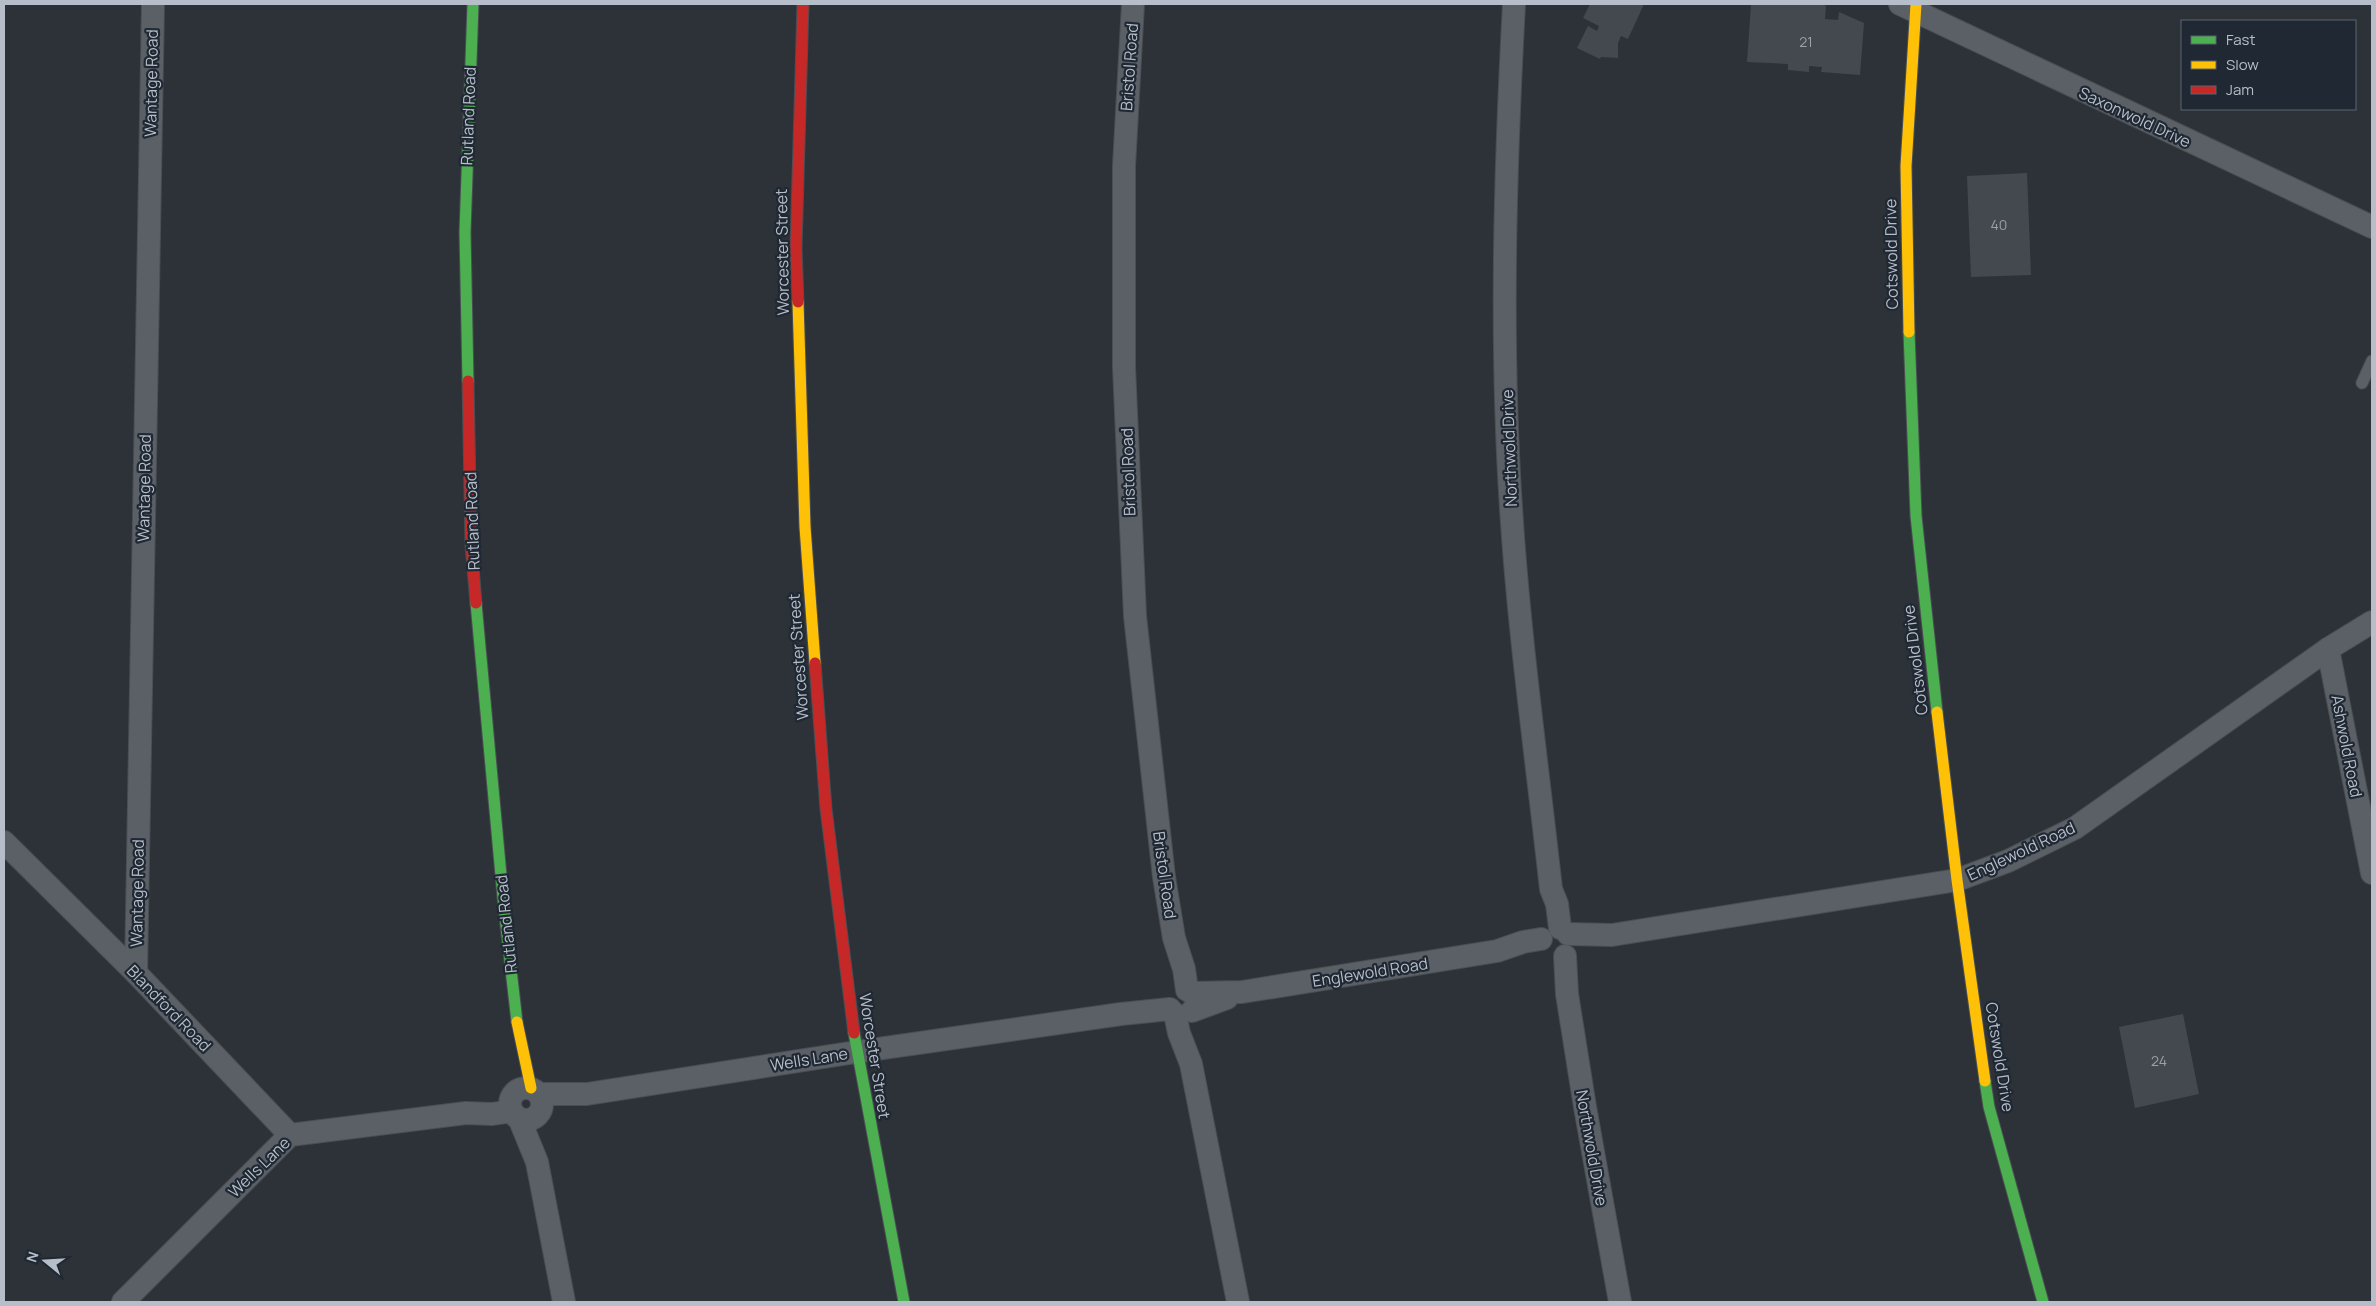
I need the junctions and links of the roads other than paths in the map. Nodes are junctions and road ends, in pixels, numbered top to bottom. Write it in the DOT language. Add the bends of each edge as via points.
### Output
graph roads {
  1 [pos="153,4"];
  2 [pos="472,4"];
  3 [pos="803,4"];
  4 [pos="1133,4"];
  5 [pos="1514,4"];
  6 [pos="1911,6"];
  7 [pos="2372,228"];
  8 [pos="2372,361"];
  9 [pos="2362,383"];
  10 [pos="2372,622"];
  11 [pos="2328,649"];
  12 [pos="4,842"];
  13 [pos="2372,872"];
  14 [pos="1957,880"];
  15 [pos="1556,943"];
  16 [pos="136,973"];
  17 [pos="1181,1003"];
  18 [pos="519,1036"];
  19 [pos="856,1052"];
  20 [pos="526,1103"];
  21 [pos="290,1135"];
  22 [pos="123,1302"];
  23 [pos="564,1302"];
  24 [pos="904,1302"];
  25 [pos="1238,1302"];
  26 [pos="1620,1302"];
  27 [pos="2043,1302"];
  1 -- 16 [label="street, Wantage Road"];
  2 -- 18 [label="street, Rutland Road" via="464,232 471,544 504,908"];
  3 -- 19 [label="street, Worcester Street" via="796,248 805,527 826,809"];
  4 -- 17 [label="street, Bristol Road" via="1124,166 1124,367 1128,486 1135,616 1164,877 1174,938 1184,969"];
  5 -- 15 [label="street, Northwold Drive" via="1506,225 1511,507 1552,889 1558,904"];
  6 -- 7 [label="street, Saxonwold Drive"];
  6 -- 14 [label="street, Cotswold Drive" via="1906,259 1916,506"];
  8 -- 9 [label="lane"];
  10 -- 11 [label="street, Englewold Road"];
  11 -- 13 [label="street, Ashwold Road"];
  11 -- 14 [label="street, Englewold Road" via="2076,828 2008,861"];
  12 -- 16 [label="street, Blandford Road"];
  14 -- 15 [label="street, Englewold Road" via="1612,935 1596,943"];
  14 -- 27 [label="street, Cotswold Drive" via="1990,1107"];
  15 -- 17 [label="street, Englewold Road" via="1529,952 1497,951"];
  15 -- 26 [label="street, Northwold Drive"];
  16 -- 21 [label="street, Blandford Road"];
  17 -- 19 [label="street, Wells Lane"];
  17 -- 25 [label="street, Bristol Road" via="1192,1045 1191,1064"];
  18 -- 20 [label="street, Rutland Road" via="516,1063"];
  19 -- 20 [label="street, Wells Lane" via="587,1094 565,1104"];
  19 -- 24 [label="street, Worcester Street"];
  20 -- 21 [label="street, Wells Lane" via="492,1114 466,1113"];
  20 -- 23 [label="street, Rutland Road" via="538,1140 537,1162"];
  21 -- 22 [label="street, Wells Lane"];
}
